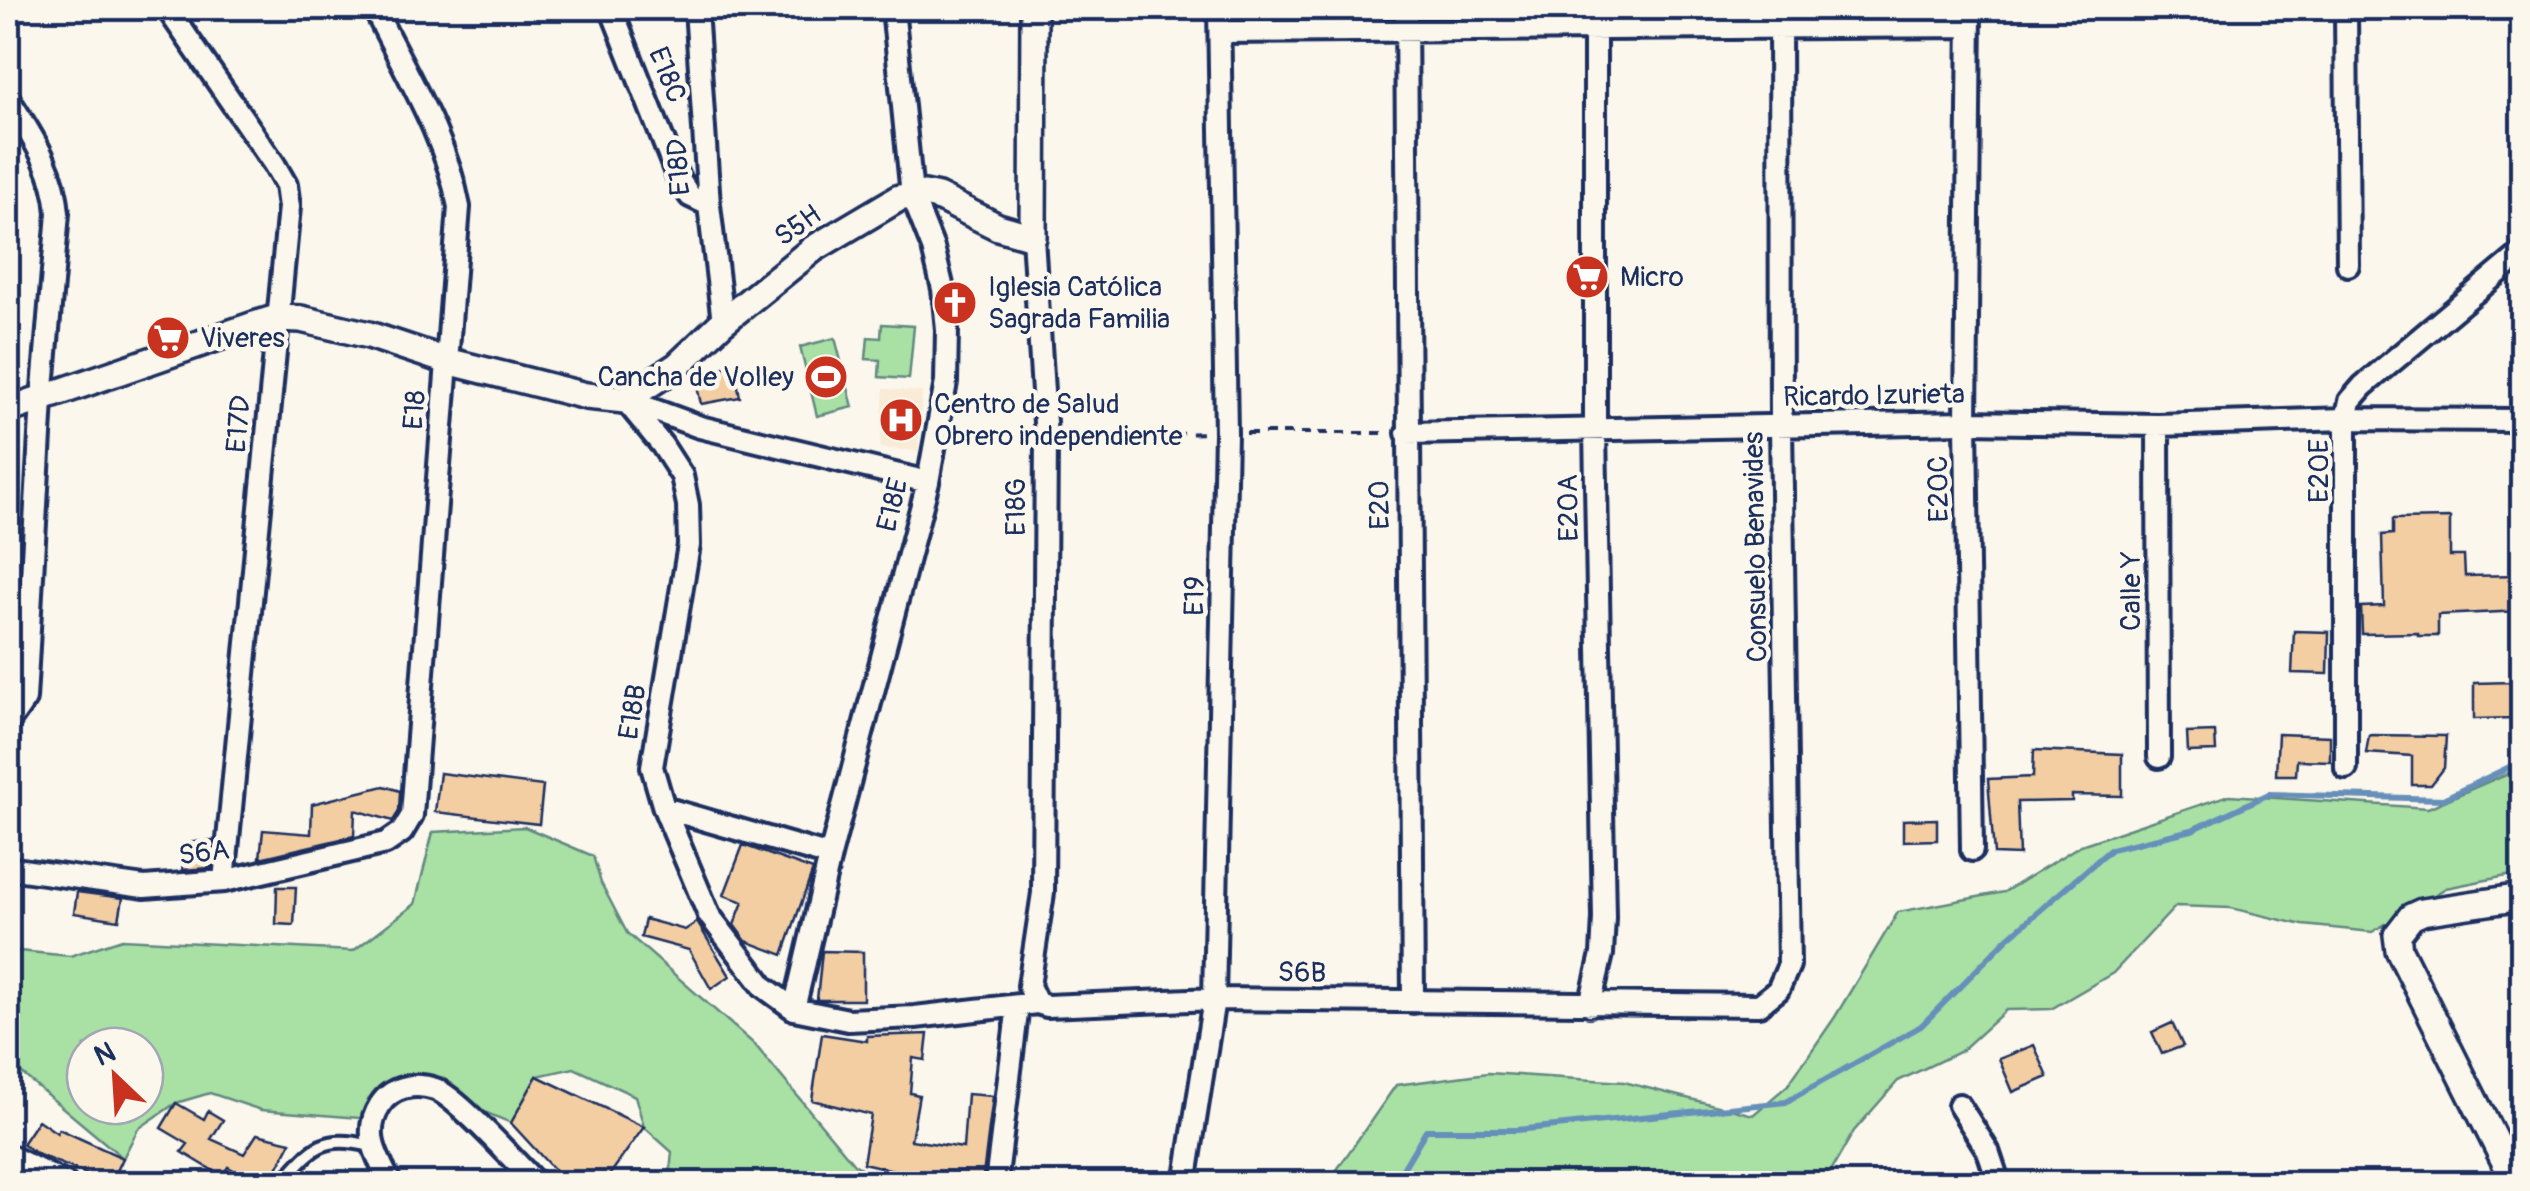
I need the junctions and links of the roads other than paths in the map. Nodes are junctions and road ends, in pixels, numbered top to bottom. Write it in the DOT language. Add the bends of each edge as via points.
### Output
graph roads {
  1 [pos="167,8"];
  2 [pos="374,8"];
  3 [pos="611,8"];
  4 [pos="696,8"];
  5 [pos="893,8"];
  6 [pos="1034,8"];
  7 [pos="1219,8"];
  8 [pos="1406,8"];
  9 [pos="2346,8"];
  10 [pos="1595,17"];
  11 [pos="1970,17"];
  12 [pos="1780,18"];
  13 [pos="1406,31"];
  14 [pos="1220,32"];
  15 [pos="8,98"];
  16 [pos="912,196"];
  17 [pos="709,206"];
  18 [pos="1033,237"];
  19 [pos="2522,253"];
  20 [pos="2348,266"];
  21 [pos="276,318"];
  22 [pos="723,322"];
  23 [pos="446,362"];
  24 [pos="42,400"];
  25 [pos="626,400"];
  26 [pos="8,410"];
  27 [pos="2346,418"];
  28 [pos="2522,420"];
  29 [pos="1966,422"];
  30 [pos="1781,425"];
  31 [pos="2158,425"];
  32 [pos="1596,430"];
  33 [pos="1407,433"];
  34 [pos="928,482"];
  35 [pos="8,723"];
  36 [pos="2159,756"];
  37 [pos="2346,768"];
  38 [pos="664,808"];
  39 [pos="402,832"];
  40 [pos="1972,850"];
  41 [pos="830,856"];
  42 [pos="8,868"];
  43 [pos="224,881"];
  44 [pos="2522,897"];
  45 [pos="1789,965"];
  46 [pos="1214,999"];
  47 [pos="1413,1002"];
  48 [pos="1028,1004"];
  49 [pos="1590,1005"];
  50 [pos="794,1009"];
  51 [pos="1960,1104"];
  52 [pos="371,1146"];
  53 [pos="8,1155"];
  54 [pos="66,1184"];
  55 [pos="282,1184"];
  56 [pos="391,1184"];
  57 [pos="537,1184"];
  58 [pos="996,1184"];
  59 [pos="1185,1184"];
  60 [pos="1999,1184"];
  61 [pos="2516,1184"];
  1 -- 21 [label="street, E17D" via="286,185"];
  2 -- 23 [label="street, E18" via="453,177 459,207"];
  3 -- 17 [label="street, E18C" via="678,178 690,196"];
  4 -- 17 [label="street, E18D"];
  5 -- 16 [label="street, E18E"];
  6 -- 18 [label="street, E18G"];
  7 -- 14 [label="street, E19"];
  8 -- 13 [label="street, E20"];
  9 -- 20 [label="street"];
  10 -- 12 [label="street"];
  10 -- 13 [label="street"];
  10 -- 32 [label="street, E20A"];
  11 -- 12 [label="street"];
  11 -- 29 [label="street, E20C"];
  12 -- 30 [label="street, Consuelo Benavides"];
  13 -- 14 [label="street"];
  13 -- 33 [label="street, E20"];
  14 -- 46 [label="street, E19" via="1226,433"];
  15 -- 24 [label="street" via="56,186"];
  16 -- 18 [label="street" via="938,197"];
  16 -- 22 [label="street, S5H" via="866,215 813,250"];
  16 -- 34 [label="street, E18E" via="940,274 947,330 946,382"];
  17 -- 22 [label="street, E18D"];
  18 -- 48 [label="street, E18G" via="1046,438 1043,893"];
  19 -- 27 [label="street, E20E" via="2363,386"];
  21 -- 23 [label="street" via="369,335"];
  21 -- 24 [label="street"];
  21 -- 43 [label="street, E17D"];
  22 -- 25 [label="street, S5H" via="677,366"];
  23 -- 25 [label="street"];
  23 -- 39 [label="street, E18" via="412,815"];
  24 -- 26 [label="street"];
  24 -- 35 [label="street" via="25,699"];
  25 -- 34 [label="street" via="700,427"];
  25 -- 38 [label="street, E18B" via="682,476 688,505 689,545 652,767"];
  27 -- 28 [label="street, Ricardo Izurieta"];
  27 -- 31 [label="street, Ricardo Izurieta"];
  27 -- 37 [label="street, E20E"];
  29 -- 30 [label="street, Ricardo Izurieta"];
  29 -- 31 [label="street, Ricardo Izurieta"];
  29 -- 40 [label="street, E20C"];
  30 -- 32 [label="street, Ricardo Izurieta"];
  30 -- 45 [label="street, Consuelo Benavides"];
  31 -- 36 [label="street, Calle Y"];
  32 -- 33 [label="street, Ricardo Izurieta"];
  32 -- 49 [label="street, E20A" via="1604,918"];
  33 -- 47 [label="street, E20"];
  34 -- 41 [label="street, E18E"];
  38 -- 41 [label="street"];
  38 -- 50 [label="street, E18B" via="708,915 764,987"];
  39 -- 43 [label="street, S6A" via="386,842"];
  41 -- 50 [label="street, E18E"];
  42 -- 43 [label="street, S6A" via="144,887"];
  44 -- 61 [label="street" via="2422,912 2397,935"];
  45 -- 49 [label="street, S6B" via="1778,990 1759,1006"];
  46 -- 47 [label="street, S6B"];
  46 -- 48 [label="street, S6B"];
  46 -- 59 [label="street, E19"];
  47 -- 49 [label="street, S6B"];
  48 -- 50 [label="street, S6B" via="848,1020"];
  48 -- 58 [label="street, E18G"];
  51 -- 60 [label="street"];
  52 -- 55 [label="lane" via="341,1138 320,1144"];
  52 -- 56 [label="street"];
  52 -- 57 [label="street" via="372,1119 382,1100 400,1088 435,1089"];
  53 -- 54 [label="street"];
}
